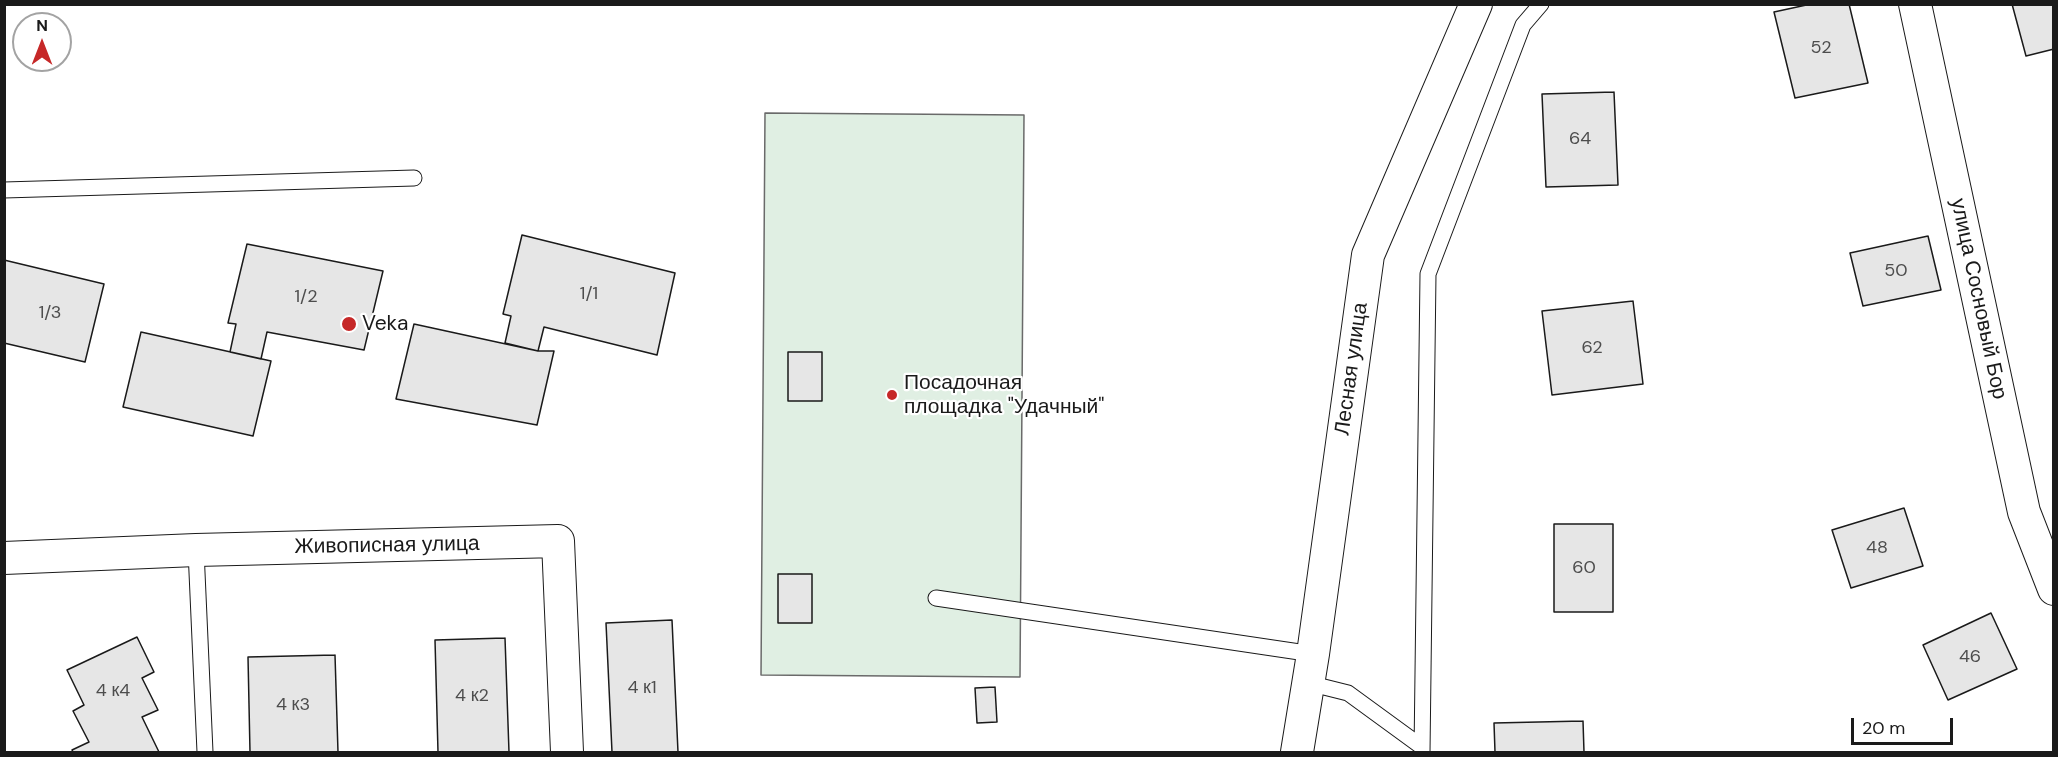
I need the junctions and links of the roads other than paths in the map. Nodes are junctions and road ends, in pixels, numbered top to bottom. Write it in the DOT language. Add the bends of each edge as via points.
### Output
graph roads {
  1 [pos="1476,4"];
  2 [pos="1541,4"];
  3 [pos="1915,4"];
  4 [pos="414,178"];
  5 [pos="4,190"];
  6 [pos="196,550"];
  7 [pos="4,558"];
  8 [pos="2054,589"];
  9 [pos="936,598"];
  10 [pos="1311,669"];
  11 [pos="1422,750"];
  12 [pos="205,753"];
  13 [pos="567,753"];
  14 [pos="1297,753"];
  1 -- 10 [label="street, Лесная улица" via="1368,255"];
  2 -- 11 [label="lane" via="1523,25 1428,274"];
  3 -- 8 [label="street, улица Сосновый Бор" via="2024,512"];
  4 -- 5 [label="lane"];
  6 -- 7 [label="street, Живописная улица"];
  6 -- 12 [label="lane"];
  6 -- 13 [label="street, Живописная улица" via="558,541"];
  9 -- 10 [label="lane"];
  10 -- 11 [label="lane"];
  10 -- 14 [label="street, Лесная улица"];
}
